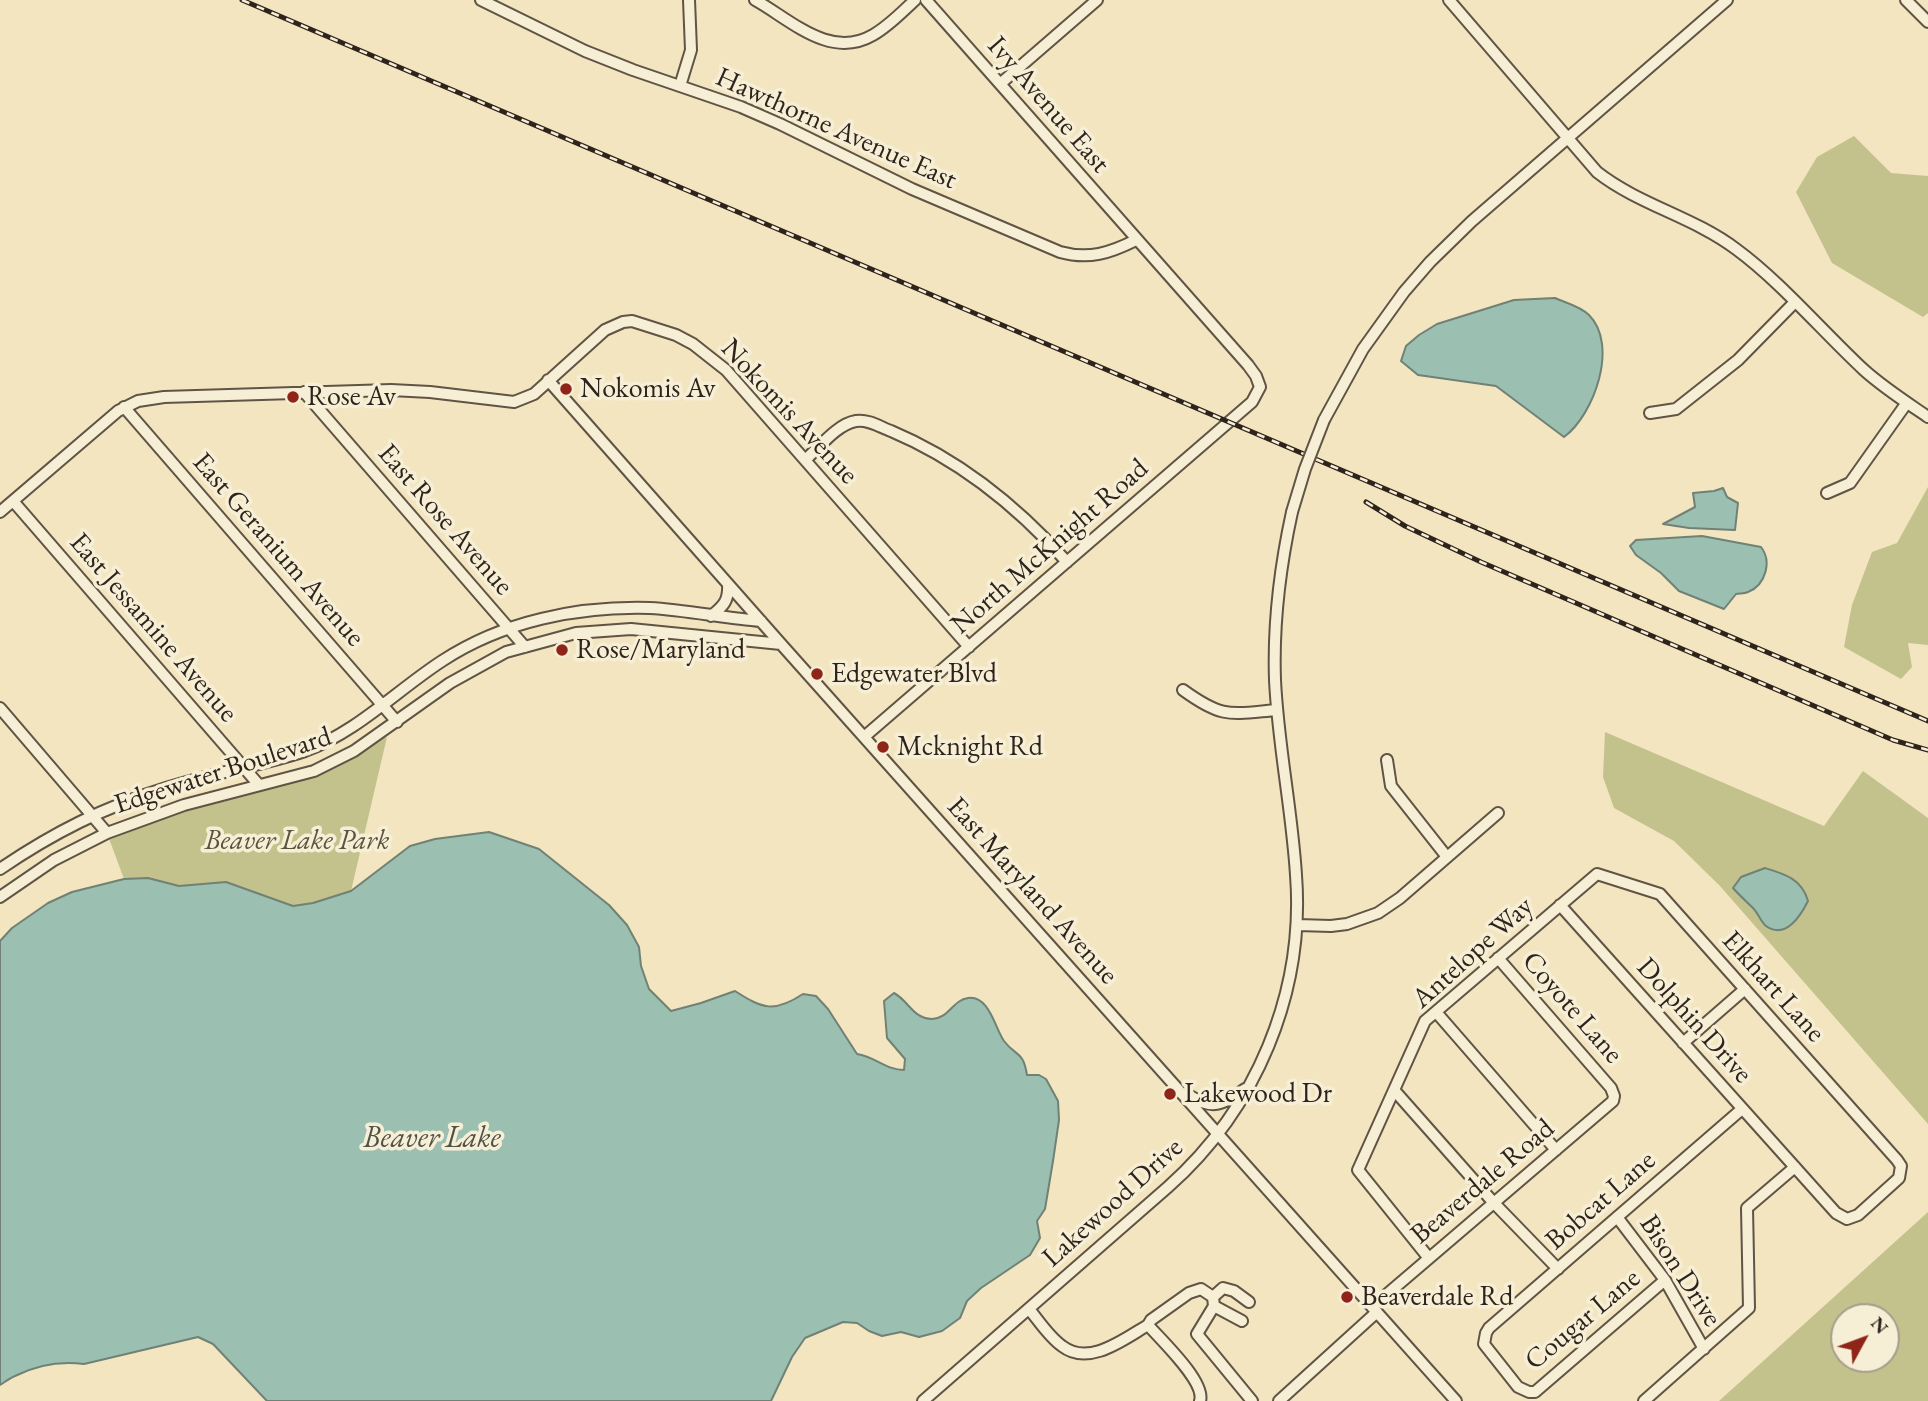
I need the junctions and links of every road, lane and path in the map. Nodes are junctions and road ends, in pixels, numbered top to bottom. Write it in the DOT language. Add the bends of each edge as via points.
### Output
graph roads {
  1 [pos="481,0"];
  2 [pos="690,0"];
  3 [pos="755,0"];
  4 [pos="915,0"];
  5 [pos="926,0"];
  6 [pos="1097,0"];
  7 [pos="1449,0"];
  8 [pos="1727,0"];
  9 [pos="1906,0"];
  10 [pos="1928,22"];
  11 [pos="1000,84"];
  12 [pos="680,86"];
  13 [pos="1566,139"];
  14 [pos="1136,240"];
  15 [pos="1794,303"];
  16 [pos="548,380"];
  17 [pos="1260,387"];
  18 [pos="304,392"];
  19 [pos="1906,404"];
  20 [pos="124,407"];
  21 [pos="1650,413"];
  22 [pos="1928,418"];
  23 [pos="805,460"];
  24 [pos="1827,493"];
  25 [pos="13,501"];
  26 [pos="0,512"];
  27 [pos="1067,562"];
  28 [pos="727,584"];
  29 [pos="712,616"];
  30 [pos="761,621"];
  31 [pos="509,629"];
  32 [pos="781,644"];
  33 [pos="525,647"];
  34 [pos="969,647"];
  35 [pos="1183,690"];
  36 [pos="383,705"];
  37 [pos="0,708"];
  38 [pos="1277,710"];
  39 [pos="397,722"];
  40 [pos="864,737"];
  41 [pos="1387,760"];
  42 [pos="244,768"];
  43 [pos="259,785"];
  44 [pos="1498,813"];
  45 [pos="91,815"];
  46 [pos="107,833"];
  47 [pos="1447,857"];
  48 [pos="0,869"];
  49 [pos="1597,874"];
  50 [pos="0,897"];
  51 [pos="1560,905"];
  52 [pos="1298,925"];
  53 [pos="1498,958"];
  54 [pos="1745,989"];
  55 [pos="1436,1012"];
  56 [pos="1683,1043"];
  57 [pos="1172,1082"];
  58 [pos="1250,1086"];
  59 [pos="1611,1088"];
  60 [pos="1394,1090"];
  61 [pos="1742,1109"];
  62 [pos="1219,1134"];
  63 [pos="1556,1150"];
  64 [pos="1897,1160"];
  65 [pos="1795,1167"];
  66 [pos="1493,1202"];
  67 [pos="1617,1217"];
  68 [pos="1428,1257"];
  69 [pos="1558,1269"];
  70 [pos="1665,1280"];
  71 [pos="1213,1301"];
  72 [pos="1249,1302"];
  73 [pos="1029,1309"];
  74 [pos="1374,1310"];
  75 [pos="1242,1321"];
  76 [pos="1148,1325"];
  77 [pos="1489,1328"];
  78 [pos="1704,1349"];
  79 [pos="923,1401"];
  80 [pos="1200,1401"];
  81 [pos="1252,1401"];
  82 [pos="1279,1401"];
  83 [pos="1456,1401"];
  84 [pos="1644,1401"];
  1 -- 12 [label="street, Hawthorne Avenue East" via="585,51"];
  2 -- 12 [label="street" via="691,50"];
  3 -- 4 [label="street" via="818,38 840,44 871,36"];
  5 -- 11 [label="street, Ivy Avenue East"];
  6 -- 11 [label="street"];
  7 -- 13 [label="street"];
  8 -- 13 [label="street"];
  9 -- 10 [label="street"];
  11 -- 14 [label="street, Ivy Avenue East"];
  12 -- 14 [label="street, Hawthorne Avenue East" via="780,124 912,189 1060,252 1101,255"];
  13 -- 15 [label="street" via="1609,182 1726,241"];
  13 -- 38 [label="street, Lakewood Drive, bridge" via="1430,262 1363,349 1324,420 1292,512 1280,573"];
  14 -- 17 [label="street, Ivy Avenue East" via="1248,365"];
  15 -- 19 [label="street"];
  15 -- 21 [label="street" via="1738,360 1676,409"];
  16 -- 18 [label="street, Nokomis Avenue" via="529,397 514,402 404,390"];
  16 -- 23 [label="street, Nokomis Avenue" via="613,325 632,321 659,327 712,357"];
  16 -- 28 [label="street, East Maryland Avenue"];
  17 -- 27 [label="street, North McKnight Road" via="1252,402"];
  18 -- 20 [label="street, Nokomis Avenue" via="154,398"];
  18 -- 31 [label="street, East Rose Avenue"];
  19 -- 22 [label="street"];
  19 -- 24 [label="street" via="1850,483"];
  20 -- 25 [label="street, Nokomis Avenue"];
  20 -- 36 [label="street, East Geranium Avenue"];
  23 -- 27 [label="street" via="847,424 870,423 926,448 976,479 1029,522"];
  23 -- 34 [label="street, Nokomis Avenue"];
  25 -- 26 [label="street, Nokomis Avenue"];
  25 -- 42 [label="street, East Jessamine Avenue"];
  27 -- 34 [label="street, North McKnight Road"];
  28 -- 29 [label="street" via="729,597"];
  28 -- 30 [label="street, East Maryland Avenue"];
  29 -- 30 [label="street, Edgewater Boulevard"];
  29 -- 31 [label="street, Edgewater Boulevard" via="617,608 573,612"];
  30 -- 32 [label="street, East Maryland Avenue"];
  31 -- 33 [label="street, East Rose Avenue"];
  31 -- 36 [label="street, Edgewater Boulevard" via="442,661"];
  32 -- 33 [label="street, Edgewater Boulevard" via="631,629 576,633"];
  32 -- 40 [label="street, East Maryland Avenue"];
  33 -- 39 [label="street, Edgewater Boulevard" via="506,652 450,683"];
  34 -- 40 [label="street, North McKnight Road"];
  35 -- 38 [label="street" via="1216,711"];
  36 -- 39 [label="street, East Geranium Avenue"];
  36 -- 42 [label="street, Edgewater Boulevard" via="353,727 306,750"];
  37 -- 45 [label="street"];
  38 -- 52 [label="street, Lakewood Drive" via="1297,877"];
  39 -- 43 [label="street, Edgewater Boulevard" via="314,771"];
  40 -- 57 [label="street, East Maryland Avenue"];
  41 -- 47 [label="street" via="1391,786"];
  42 -- 43 [label="street, East Jessamine Avenue"];
  42 -- 45 [label="street, Edgewater Boulevard" via="167,787"];
  43 -- 46 [label="street, Edgewater Boulevard" via="184,805"];
  44 -- 47 [label="street"];
  45 -- 46 [label="street"];
  45 -- 48 [label="street, Edgewater Boulevard"];
  46 -- 50 [label="street, Edgewater Boulevard" via="54,860"];
  47 -- 52 [label="street" via="1378,913 1348,924"];
  49 -- 51 [label="street, Antelope Way"];
  49 -- 54 [label="street, Elkhart Lane" via="1660,894"];
  51 -- 53 [label="street, Antelope Way"];
  51 -- 56 [label="street, Dolphin Drive"];
  52 -- 58 [label="street, Lakewood Drive" via="1276,1031"];
  53 -- 55 [label="street, Antelope Way"];
  53 -- 59 [label="street, Coyote Lane"];
  54 -- 56 [label="street"];
  54 -- 64 [label="street, Elkhart Lane"];
  55 -- 60 [label="street, Antelope Way" via="1426,1021"];
  55 -- 63 [label="street"];
  56 -- 61 [label="street, Dolphin Drive"];
  57 -- 58 [label="street" via="1198,1101 1212,1105 1224,1103"];
  57 -- 62 [label="street, East Maryland Avenue"];
  58 -- 62 [label="street, Lakewood Drive"];
  59 -- 63 [label="street, Beaverdale Road" via="1614,1096 1609,1105"];
  60 -- 66 [label="street"];
  60 -- 68 [label="street, Antelope Way" via="1358,1170"];
  61 -- 65 [label="street, Dolphin Drive"];
  61 -- 67 [label="street, Bobcat Lane"];
  62 -- 73 [label="street, Lakewood Drive" via="1177,1180"];
  62 -- 74 [label="street, East Maryland Avenue"];
  63 -- 66 [label="street, Beaverdale Road"];
  64 -- 65 [label="street, Dolphin Drive" via="1901,1172 1896,1183 1847,1219 1836,1213"];
  65 -- 78 [label="street" via="1747,1208 1749,1308"];
  66 -- 68 [label="street, Beaverdale Road"];
  66 -- 69 [label="street"];
  67 -- 69 [label="street, Bobcat Lane"];
  67 -- 70 [label="street, Bison Drive"];
  68 -- 74 [label="street, Beaverdale Road"];
  69 -- 77 [label="street, Bobcat Lane"];
  70 -- 77 [label="street, Cougar Lane" via="1535,1392 1518,1387 1488,1351 1484,1338"];
  70 -- 78 [label="street, Bison Drive"];
  71 -- 72 [label="street" via="1223,1288"];
  71 -- 75 [label="street"];
  71 -- 76 [label="street" via="1201,1290 1189,1293"];
  71 -- 81 [label="street" via="1197,1334"];
  73 -- 76 [label="street" via="1055,1340 1074,1353 1110,1346"];
  73 -- 79 [label="street, Lakewood Drive"];
  74 -- 82 [label="street, Beaverdale Road"];
  74 -- 83 [label="street, East Maryland Avenue"];
  76 -- 80 [label="street" via="1196,1381"];
  78 -- 84 [label="street"];
}
